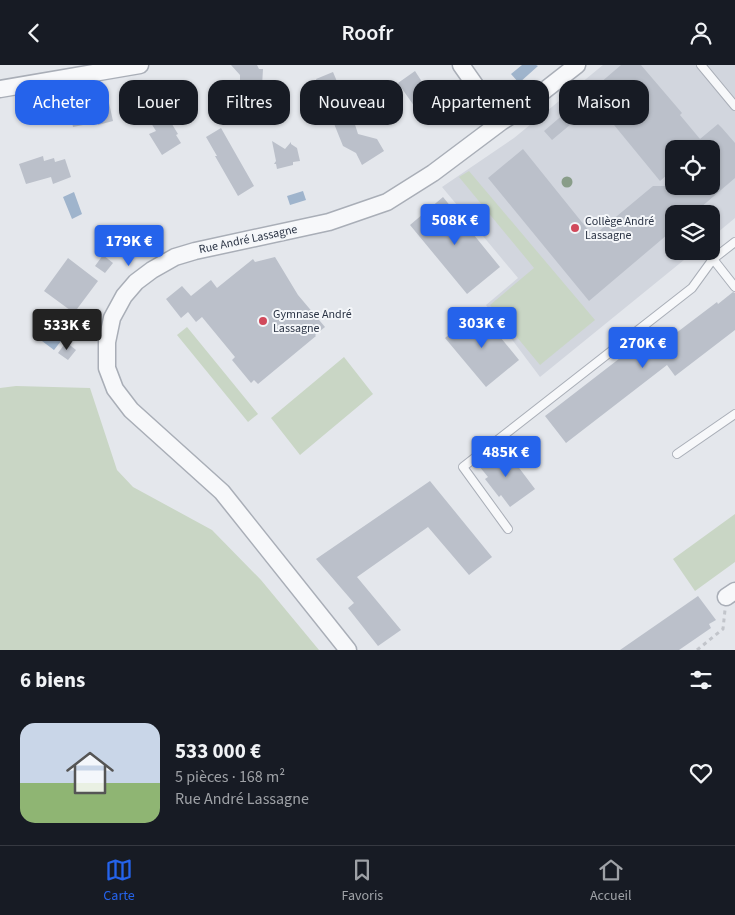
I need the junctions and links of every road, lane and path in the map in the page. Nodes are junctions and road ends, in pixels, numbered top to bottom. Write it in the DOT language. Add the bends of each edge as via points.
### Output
graph roads {
  1 [pos="140,65"];
  2 [pos="461,65"];
  3 [pos="577,65"];
  4 [pos="701,65"];
  5 [pos="472,80"];
  6 [pos="549,87"];
  7 [pos="0,89"];
  8 [pos="735,106"];
  9 [pos="497,125"];
  10 [pos="735,242"];
  11 [pos="720,254"];
  12 [pos="712,260"];
  13 [pos="714,260"];
  14 [pos="735,287"];
  15 [pos="735,414"];
  16 [pos="677,455"];
  17 [pos="508,529"];
  18 [pos="730,594"];
  19 [pos="348,650"];
  20 [pos="697,650"];
  1 -- 7 [label="street"];
  2 -- 5 [label="street"];
  3 -- 6 [label="street, Rue André Lassagne"];
  4 -- 8 [label="lane"];
  9 -- 19 [label="street, Rue André Lassagne" via="434,173 387,202 329,222 175,257 136,281 112,318 107,342 107,368 114,389 131,410 222,492"];
  10 -- 11 [label="lane"];
  12 -- 17 [label="lane" via="692,288 463,467"];
  13 -- 14 [label="lane"];
  15 -- 16 [label="lane"];
  18 -- 20 [label="path" via="723,629"];
}
